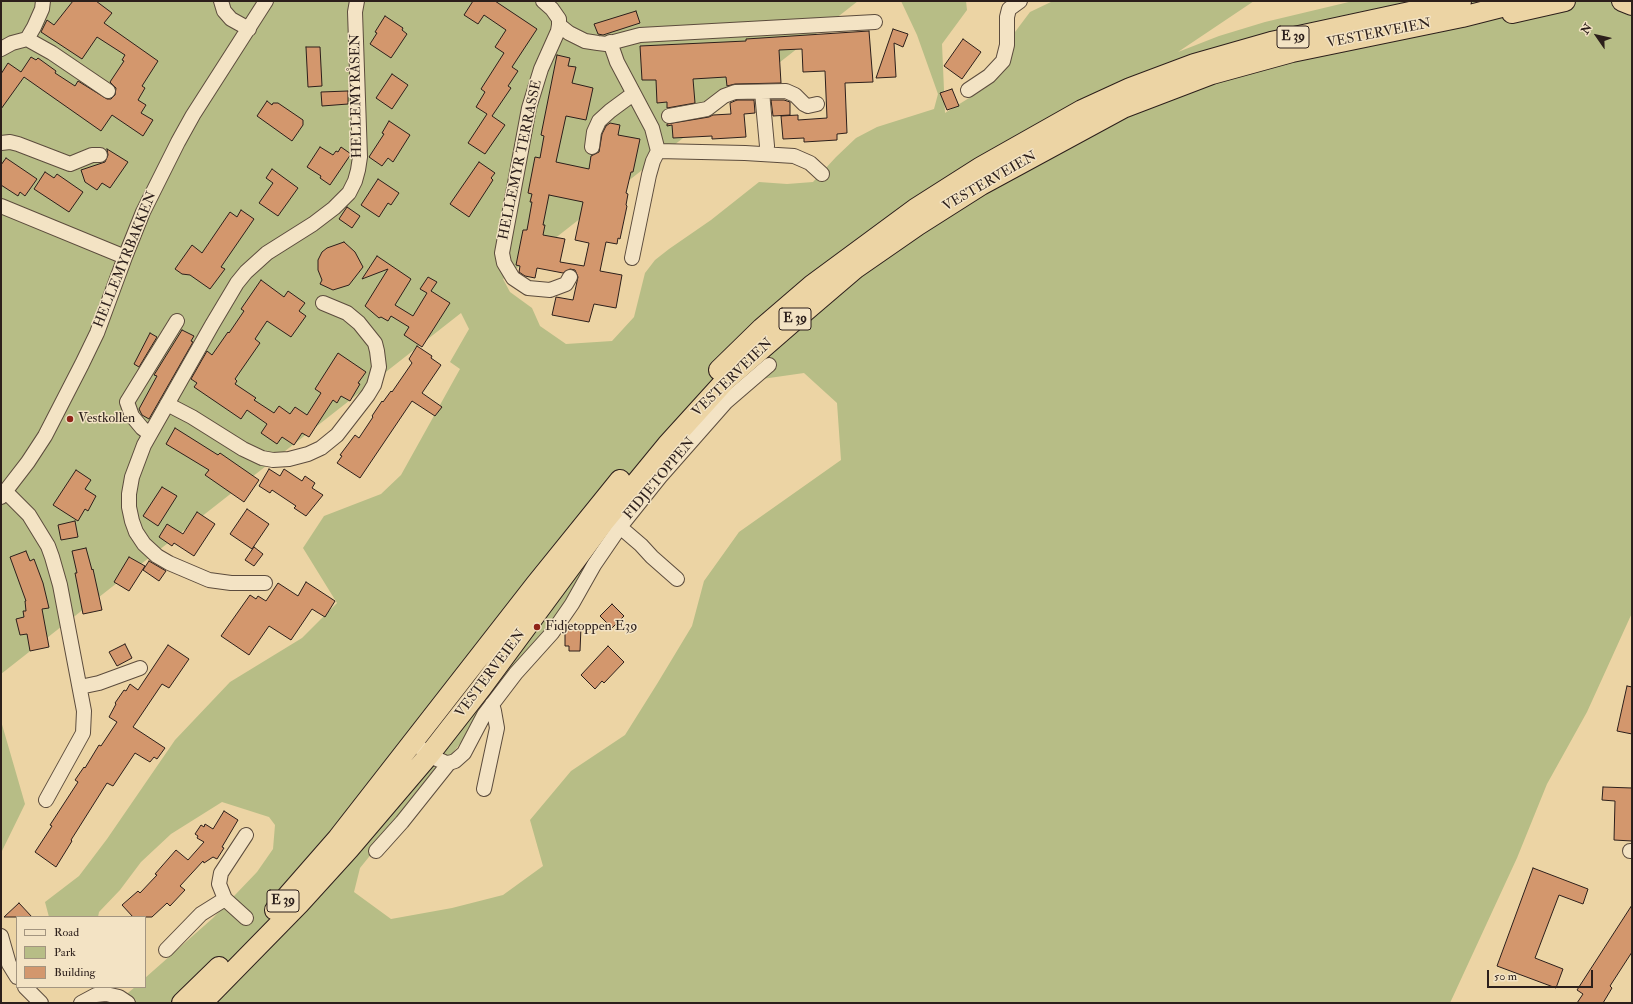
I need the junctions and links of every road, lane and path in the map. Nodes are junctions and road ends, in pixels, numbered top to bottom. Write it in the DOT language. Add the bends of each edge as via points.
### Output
graph roads {
  1 [pos="44,1"];
  2 [pos="221,1"];
  3 [pos="266,1"];
  4 [pos="357,1"];
  5 [pos="543,1"];
  6 [pos="1408,1"];
  7 [pos="1525,1"];
  8 [pos="1565,1"];
  9 [pos="1622,1"];
  10 [pos="1014,5"];
  11 [pos="1632,5"];
  12 [pos="1462,9"];
  13 [pos="876,22"];
  14 [pos="1356,23"];
  15 [pos="558,25"];
  16 [pos="249,29"];
  17 [pos="27,39"];
  18 [pos="610,42"];
  19 [pos="1,49"];
  20 [pos="968,90"];
  21 [pos="108,91"];
  22 [pos="762,92"];
  23 [pos="633,94"];
  24 [pos="817,104"];
  25 [pos="670,116"];
  26 [pos="1,143"];
  27 [pos="592,147"];
  28 [pos="658,151"];
  29 [pos="766,154"];
  30 [pos="100,155"];
  31 [pos="822,174"];
  32 [pos="1,206"];
  33 [pos="125,257"];
  34 [pos="632,258"];
  35 [pos="570,277"];
  36 [pos="323,303"];
  37 [pos="177,321"];
  38 [pos="769,365"];
  39 [pos="168,404"];
  40 [pos="150,434"];
  41 [pos="2,494"];
  42 [pos="620,527"];
  43 [pos="678,578"];
  44 [pos="265,583"];
  45 [pos="140,668"];
  46 [pos="80,687"];
  47 [pos="492,704"];
  48 [pos="413,742"];
  49 [pos="429,755"];
  50 [pos="449,763"];
  51 [pos="484,789"];
  52 [pos="46,800"];
  53 [pos="246,835"];
  54 [pos="376,851"];
  55 [pos="225,899"];
  56 [pos="246,918"];
  57 [pos="1,936"];
  58 [pos="166,950"];
  59 [pos="16,975"];
  60 [pos="26,988"];
  61 [pos="41,1003"];
  62 [pos="81,1003"];
  63 [pos="128,1003"];
  64 [pos="182,1003"];
  65 [pos="202,1003"];
  1 -- 17 [label="street"];
  2 -- 16 [label="street" via="224,11 231,19"];
  3 -- 16 [label="street, HELLEMYRBAKKEN"];
  4 -- 39 [label="street, HELLEMYRÅSEN" via="355,20 360,157 355,181 349,192 334,208 267,253 246,272 219,313"];
  5 -- 15 [label="street" via="559,19"];
  6 -- 14 [label="highway, E 39"];
  7 -- 12 [label="highway, VESTERVEIEN / E 39"];
  8 -- 12 [label="highway, E 39" via="1482,19"];
  9 -- 11 [label="highway"];
  10 -- 20 [label="street" via="1007,17 1008,45 1003,61 989,76"];
  12 -- 14 [label="highway, VESTERVEIEN / E 39"];
  12 -- 49 [label="highway, VESTERVEIEN / E 39" via="1212,74 1124,108 980,185 856,268 726,380 667,445 603,523"];
  13 -- 18 [label="street" via="648,34"];
  14 -- 48 [label="highway, VESTERVEIEN / E 39" via="1271,42 1194,64 1130,88 1082,110 981,167 915,209 812,285 751,339 656,436"];
  15 -- 18 [label="street" via="585,41 606,44"];
  15 -- 35 [label="street, HELLEMYR TERRASSE" via="530,108 502,253 504,263 514,278 528,288 550,290 566,284"];
  16 -- 33 [label="street, HELLEMYRBAKKEN" via="178,142"];
  17 -- 19 [label="street"];
  17 -- 21 [label="street"];
  18 -- 23 [label="street"];
  22 -- 24 [label="street" via="791,92 808,106"];
  22 -- 25 [label="street" via="735,92 724,96 707,109"];
  22 -- 29 [label="street"];
  23 -- 27 [label="street" via="599,121"];
  23 -- 28 [label="street" via="652,128"];
  26 -- 30 [label="street" via="18,144 70,164 92,155"];
  28 -- 29 [label="street"];
  28 -- 34 [label="street" via="649,175"];
  29 -- 31 [label="street" via="794,156 816,167"];
  32 -- 33 [label="street"];
  33 -- 41 [label="street, HELLEMYRBAKKEN" via="97,333 56,416 28,462"];
  36 -- 39 [label="street" via="347,313 360,323 375,343 379,367 374,386 368,395 337,435 321,448 289,459 262,458 242,449"];
  37 -- 40 [label="street" via="127,402 132,416"];
  38 -- 42 [label="street, FIDJETOPPEN" via="733,394"];
  39 -- 40 [label="street, HELLEMYRÅSEN"];
  40 -- 44 [label="street, HELLEMYRÅSEN" via="132,477 129,494 132,521 144,544 169,563 209,580"];
  41 -- 46 [label="street, HELLEMYRBAKKEN" via="29,515 48,546 60,585"];
  42 -- 43 [label="street, FIDJETOPPEN"];
  42 -- 47 [label="street, FIDJETOPPEN" via="552,633"];
  45 -- 46 [label="street"];
  46 -- 52 [label="street, HELLEMYRBAKKEN" via="84,711 83,733"];
  47 -- 50 [label="street, FIDJETOPPEN" via="464,753"];
  47 -- 51 [label="street" via="496,728"];
  48 -- 49 [label="street"];
  48 -- 64 [label="highway, VESTERVEIEN / E 39" via="338,838 288,896"];
  49 -- 50 [label="street"];
  49 -- 65 [label="highway, VESTERVEIEN / E 39" via="299,904"];
  50 -- 54 [label="street, FIDJETOPPEN"];
  53 -- 55 [label="street" via="221,873 219,884"];
  55 -- 56 [label="street"];
  55 -- 58 [label="street" via="201,914"];
  57 -- 59 [label="street" via="9,964"];
  60 -- 61 [label="street"];
  62 -- 63 [label="street" via="96,995 106,994 119,997"];
}
